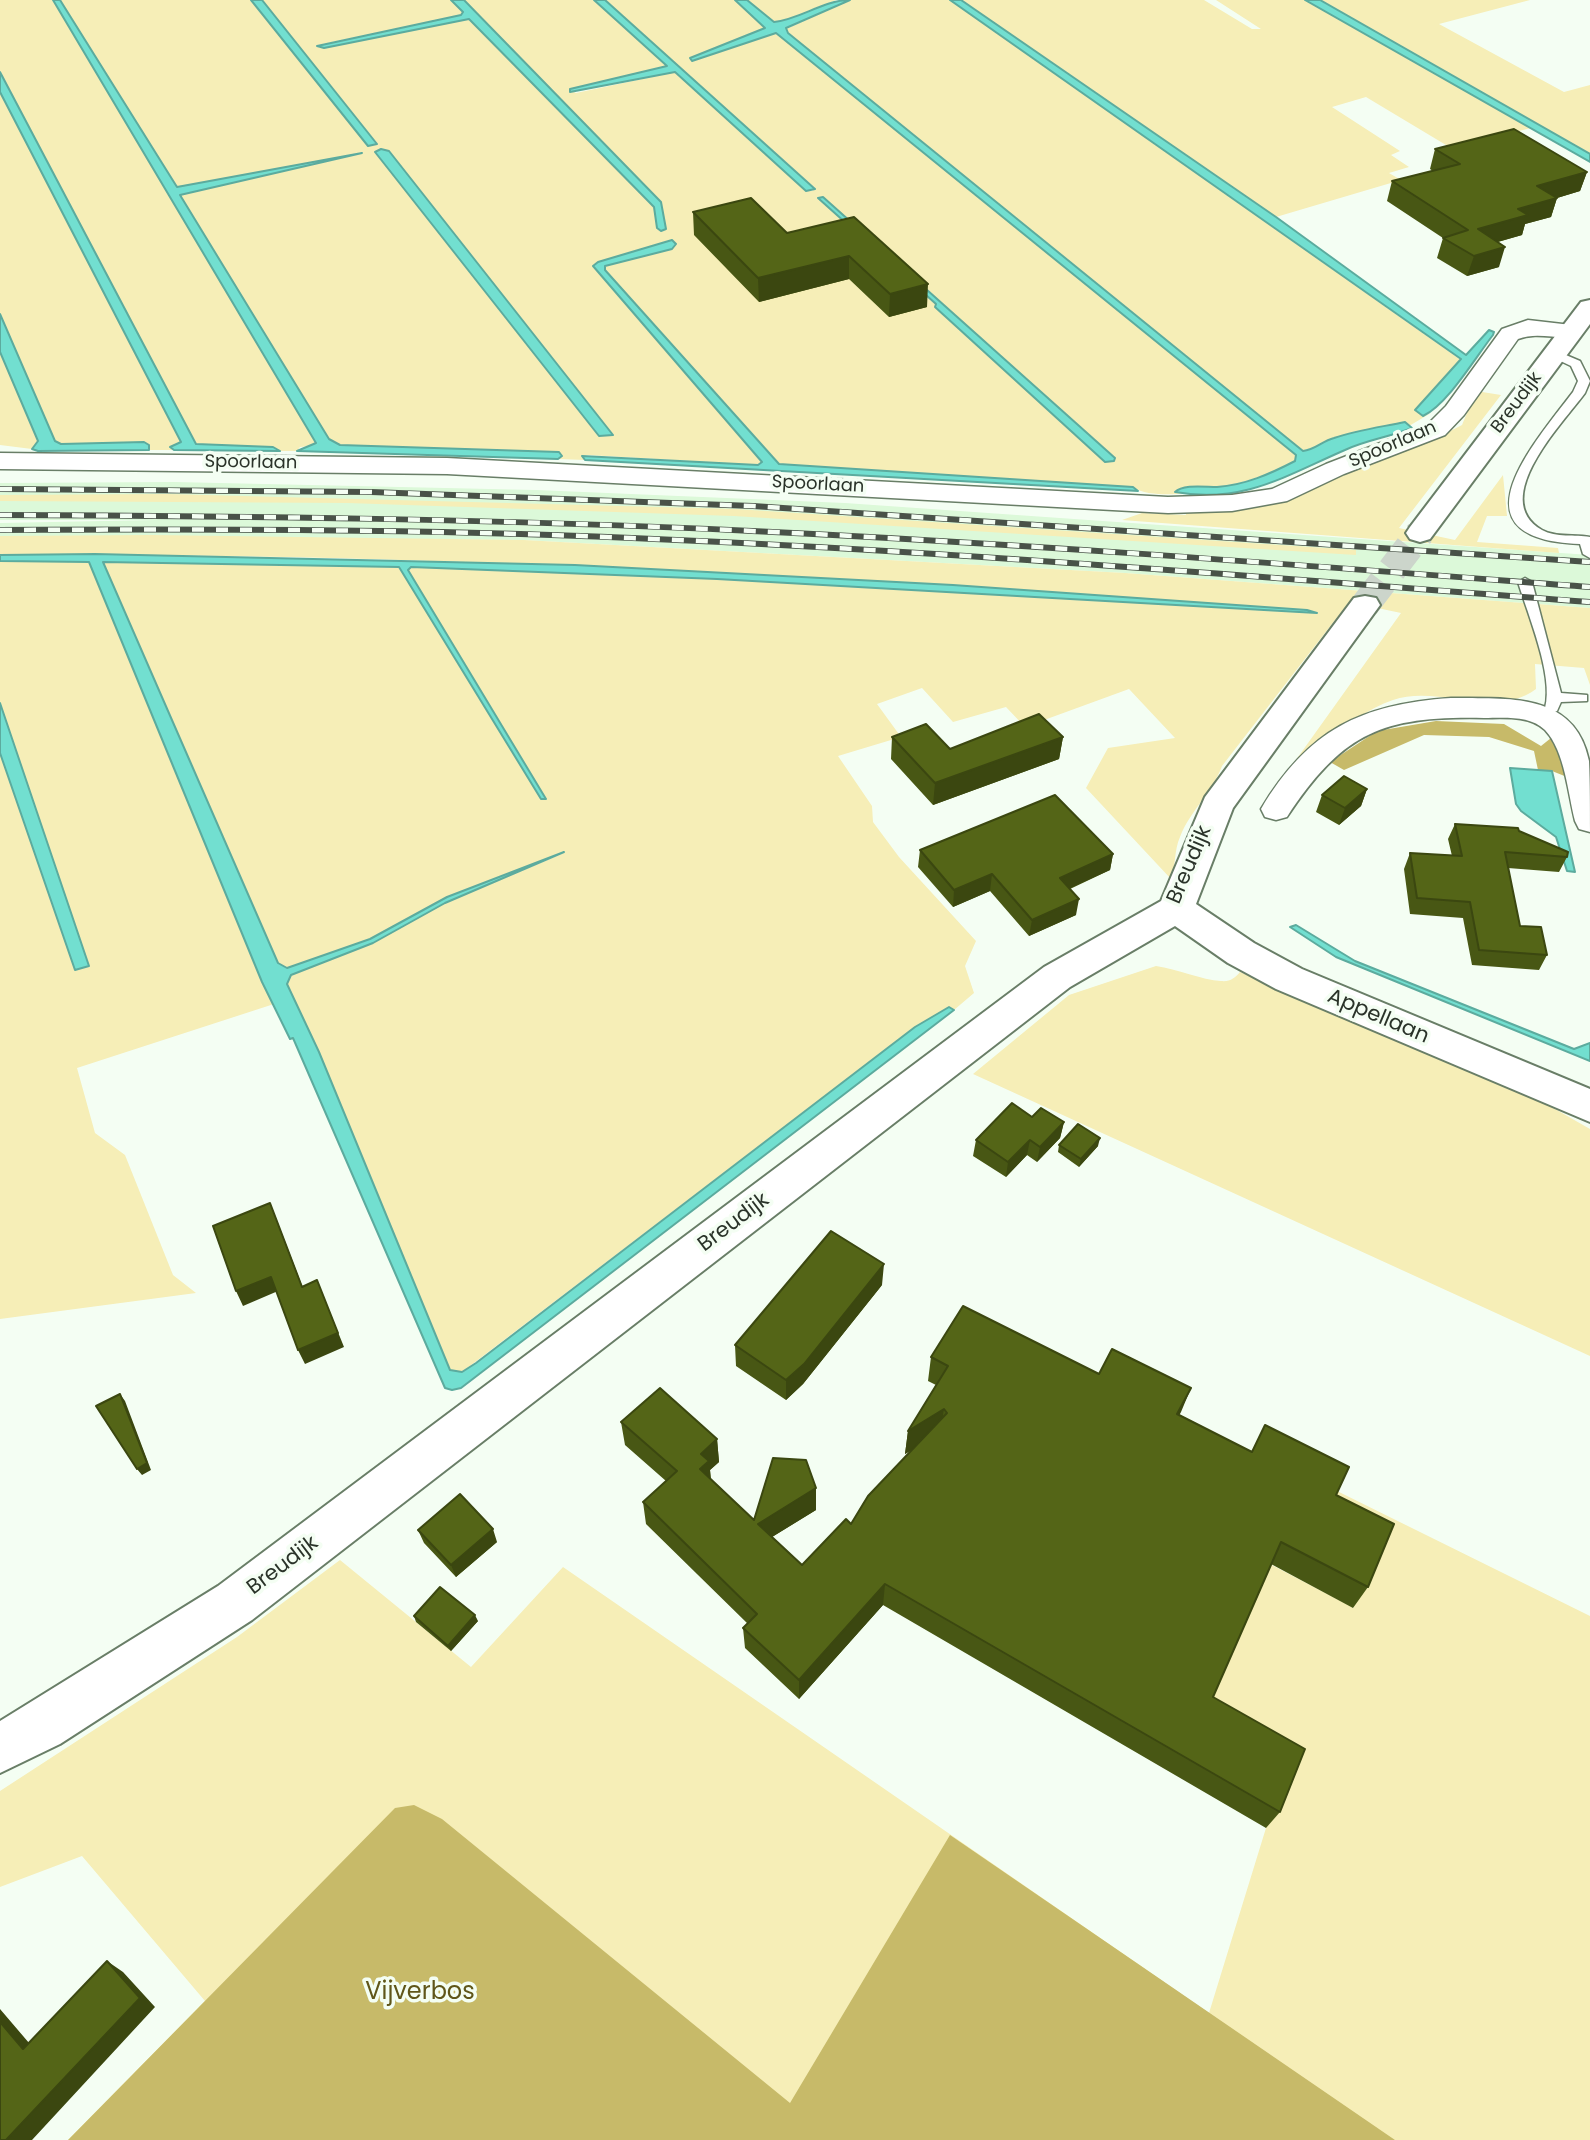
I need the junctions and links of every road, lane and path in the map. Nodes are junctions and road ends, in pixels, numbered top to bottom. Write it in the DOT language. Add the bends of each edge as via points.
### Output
graph roads {
  1 [pos="1590,307"];
  2 [pos="1572,331"];
  3 [pos="1553,354"];
  4 [pos="0,461"];
  5 [pos="1420,533"];
  6 [pos="1590,554"];
  7 [pos="1525,582"];
  8 [pos="1365,605"];
  9 [pos="1582,698"];
  10 [pos="1550,707"];
  11 [pos="1276,809"];
  12 [pos="1590,821"];
  13 [pos="1176,909"];
  14 [pos="1590,1106"];
  15 [pos="0,1748"];
  1 -- 2 [label="street, Breudijk"];
  2 -- 3 [label="street, Breudijk"];
  2 -- 4 [label="street, Spoorlaan" via="1528,327 1510,334 1436,430 1278,496 1232,503 1168,505 447,466"];
  3 -- 5 [label="street, Breudijk"];
  3 -- 6 [label="lane" via="1576,364 1584,381 1527,465 1515,506 1525,525 1536,533 1586,540"];
  7 -- 10 [label="lane" via="1549,665"];
  8 -- 13 [label="street, Breudijk" via="1217,804"];
  9 -- 10 [label="lane"];
  10 -- 11 [label="street" via="1445,708 1371,720 1319,750"];
  10 -- 12 [label="street"];
  13 -- 14 [label="street, Appellaan" via="1289,979"];
  13 -- 15 [label="street, Breudijk" via="1057,977 234,1603"];
}
